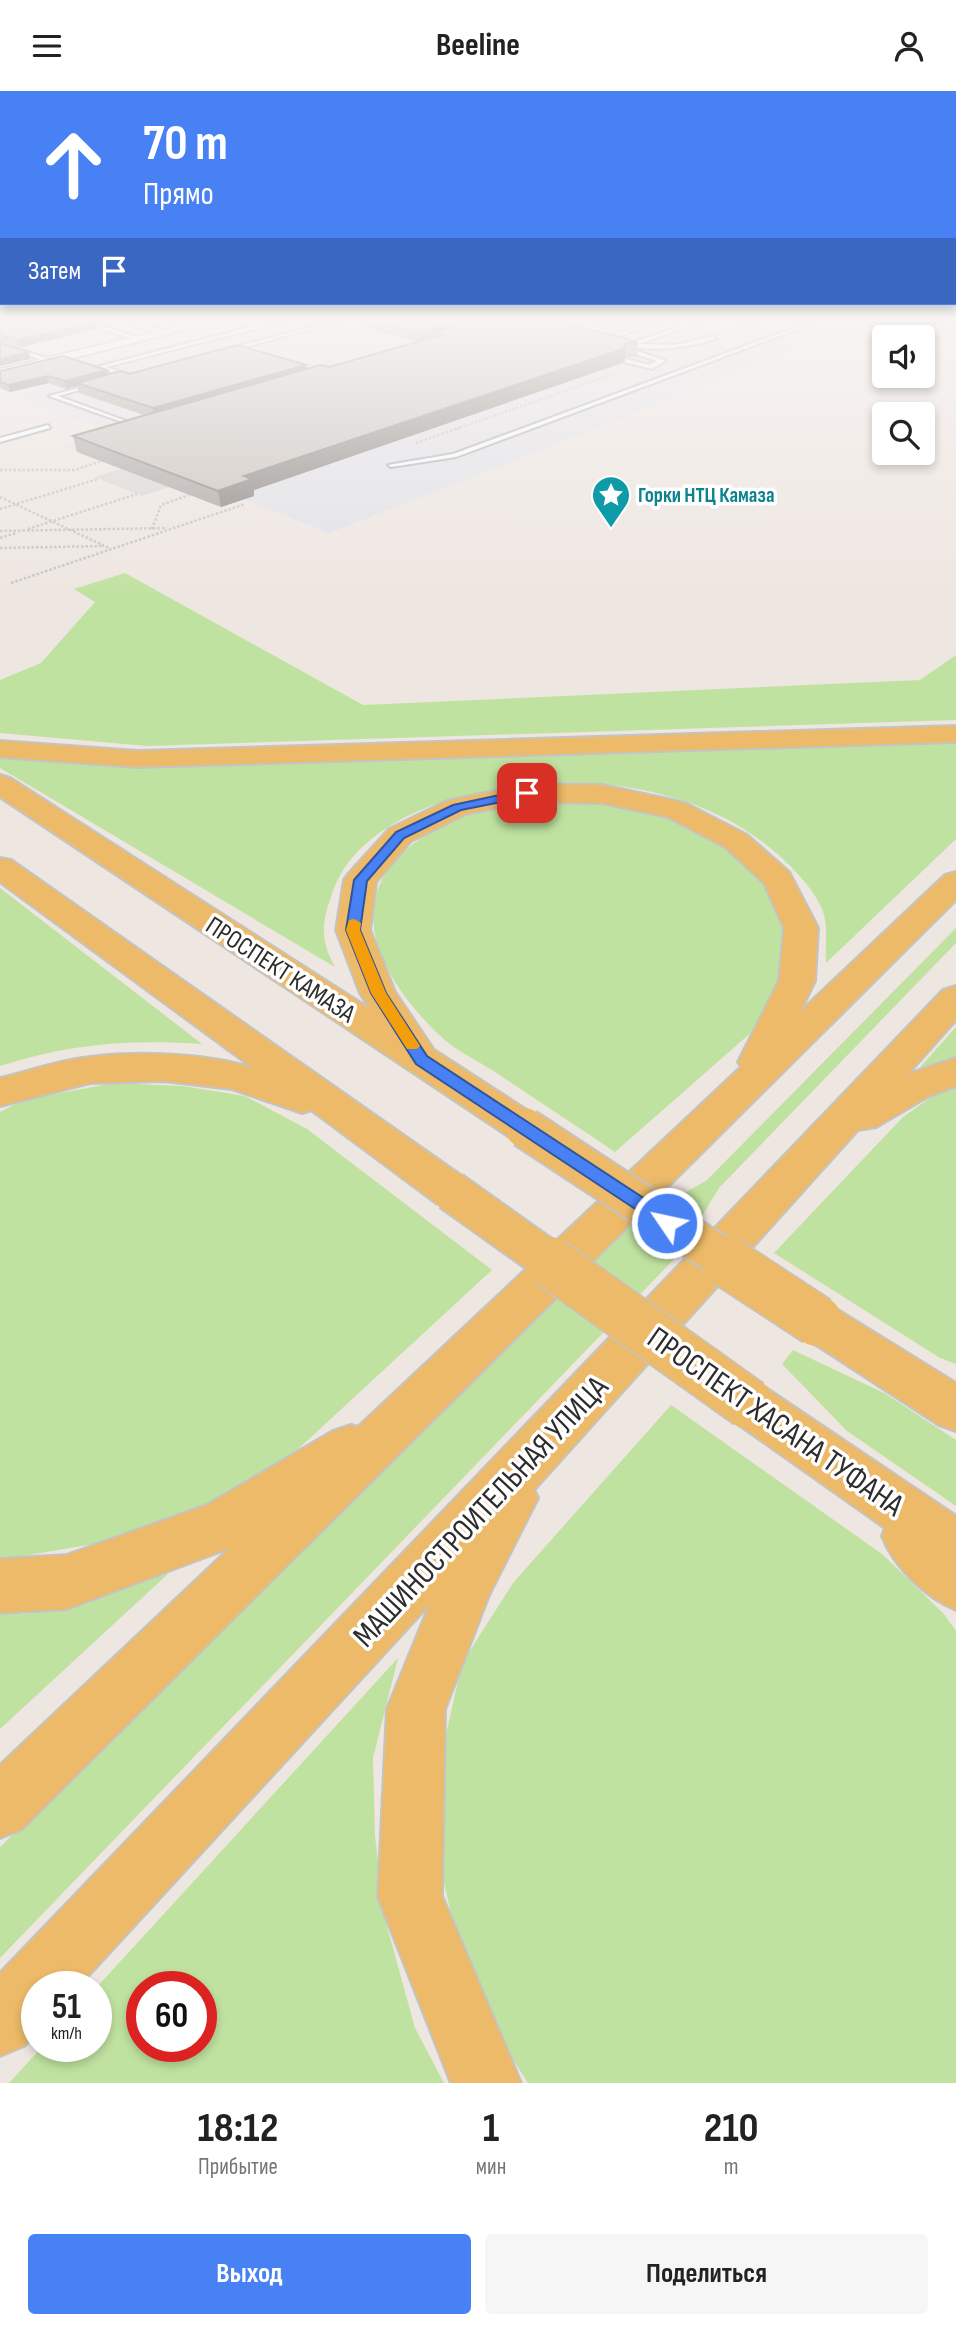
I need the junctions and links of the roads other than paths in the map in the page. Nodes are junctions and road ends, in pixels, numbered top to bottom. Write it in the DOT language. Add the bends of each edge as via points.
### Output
graph roads {
  1 [pos="88,409"];
  2 [pos="581,409"];
  3 [pos="154,424"];
  4 [pos="48,427"];
  5 [pos="0,440"];
  6 [pos="391,465"];
  7 [pos="956,734"];
  8 [pos="0,749"];
  9 [pos="0,784"];
  10 [pos="0,867"];
  11 [pos="956,882"];
  12 [pos="956,998"];
  13 [pos="421,1060"];
  14 [pos="956,1072"];
  15 [pos="744,1088"];
  16 [pos="0,1092"];
  17 [pos="342,1113"];
  18 [pos="827,1138"];
  19 [pos="952,1405"];
  20 [pos="410,1413"];
  21 [pos="538,1450"];
  22 [pos="818,1450"];
  23 [pos="956,1547"];
  24 [pos="956,1583"];
  25 [pos="0,1586"];
  26 [pos="0,1807"];
  27 [pos="0,2022"];
  28 [pos="486,2083"];
  1 -- 3 [label="lane" via="140,428"];
  2 -- 6 [label="lane" via="454,456"];
  4 -- 5 [label="lane"];
  7 -- 8 [label="main road" via="138,759"];
  9 -- 13 [label="main road, ПРОСПЕКТ КАМАЗА"];
  10 -- 17 [label="main road"];
  11 -- 15 [label="main road"];
  12 -- 18 [label="main road, МАШИНОСТРОИТЕЛЬНАЯ УЛИЦА"];
  13 -- 15 [label="main road" via="378,993 353,930 360,880 400,835 457,807 527,793 602,794 677,810 736,841 778,879 801,927 797,981"];
  13 -- 19 [label="main road, ПРОСПЕКТ КАМАЗА, bridge"];
  14 -- 18 [label="main road" via="915,1086"];
  15 -- 20 [label="main road"];
  16 -- 17 [label="main road" via="90,1070 164,1068 235,1076"];
  17 -- 22 [label="main road, ПРОСПЕКТ ХАСАНА ТУФАНА, bridge"];
  18 -- 21 [label="main road, МАШИНОСТРОИТЕЛЬНАЯ УЛИЦА"];
  20 -- 25 [label="main road" via="220,1526 67,1582"];
  20 -- 26 [label="main road"];
  21 -- 27 [label="main road, МАШИНОСТРОИТЕЛЬНАЯ УЛИЦА"];
  21 -- 28 [label="main road" via="467,1580 416,1709 410,1896"];
  22 -- 23 [label="main road, ПРОСПЕКТ ХАСАНА ТУФАНА"];
  22 -- 24 [label="main road"];
}
